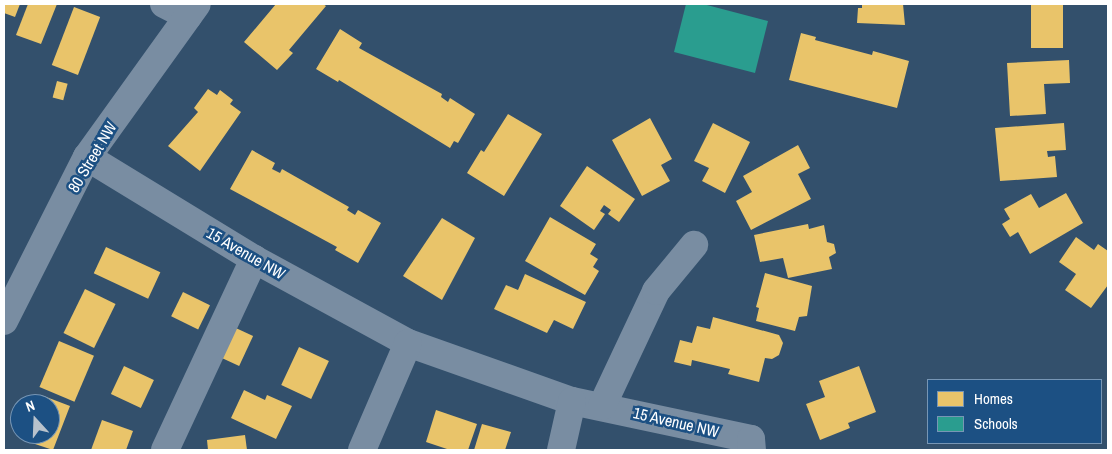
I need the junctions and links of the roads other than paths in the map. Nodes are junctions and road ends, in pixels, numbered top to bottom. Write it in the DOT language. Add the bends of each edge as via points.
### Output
graph roads {
  1 [pos="183,8"];
  2 [pos="87,157"];
  3 [pos="694,245"];
  4 [pos="254,260"];
  5 [pos="4,321"];
  6 [pos="408,343"];
  7 [pos="572,401"];
  8 [pos="602,406"];
  9 [pos="751,444"];
  10 [pos="165,450"];
  11 [pos="362,450"];
  12 [pos="561,450"];
  1 -- 2 [label="street, 80 Street NW"];
  2 -- 4 [label="street, 15 Avenue NW"];
  2 -- 5 [label="street, 80 Street NW"];
  3 -- 8 [label="street" via="656,291"];
  4 -- 6 [label="street, 15 Avenue NW"];
  4 -- 10 [label="street"];
  6 -- 7 [label="street, 15 Avenue NW"];
  6 -- 11 [label="street"];
  7 -- 8 [label="street, 15 Avenue NW"];
  7 -- 12 [label="street"];
  8 -- 9 [label="street, 15 Avenue NW"];
}
